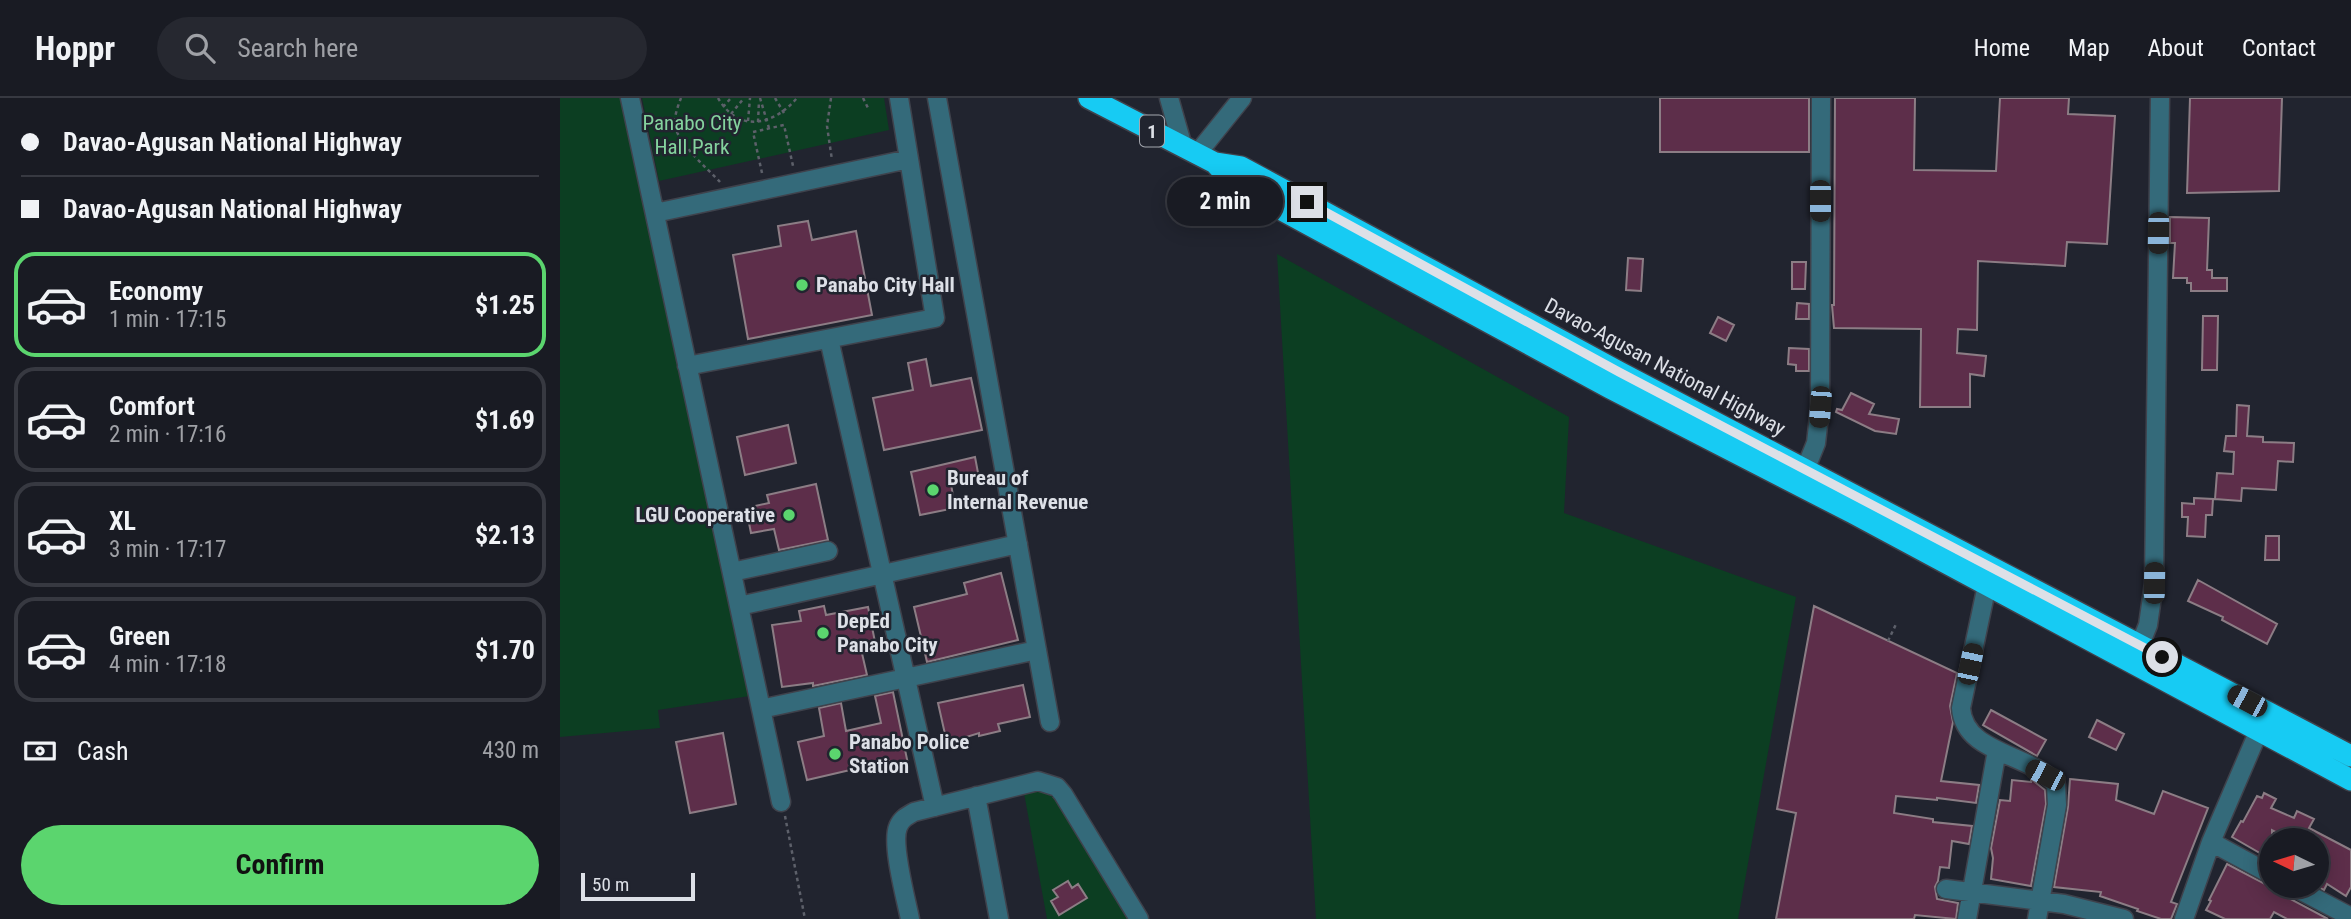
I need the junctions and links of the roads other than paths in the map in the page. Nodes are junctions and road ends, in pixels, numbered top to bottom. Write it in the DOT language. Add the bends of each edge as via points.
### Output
graph roads {
  1 [pos="630,98"];
  2 [pos="899,98"];
  3 [pos="937,98"];
  4 [pos="1089,98"];
  5 [pos="1169,98"];
  6 [pos="1242,98"];
  7 [pos="1821,98"];
  8 [pos="2160,98"];
  9 [pos="1199,155"];
  10 [pos="909,159"];
  11 [pos="655,213"];
  12 [pos="829,339"];
  13 [pos="688,366"];
  14 [pos="1803,478"];
  15 [pos="1018,544"];
  16 [pos="828,551"];
  17 [pos="732,572"];
  18 [pos="883,575"];
  19 [pos="1987,585"];
  20 [pos="739,606"];
  21 [pos="1037,650"];
  22 [pos="2137,654"];
  23 [pos="906,678"];
  24 [pos="761,709"];
  25 [pos="2263,721"];
  26 [pos="1050,722"];
  27 [pos="1997,750"];
  28 [pos="2351,756"];
  29 [pos="2351,780"];
  30 [pos="976,796"];
  31 [pos="781,802"];
  32 [pos="935,807"];
  33 [pos="2211,842"];
  34 [pos="2259,868"];
  35 [pos="1946,889"];
  36 [pos="1972,891"];
  37 [pos="2315,898"];
  38 [pos="2040,901"];
  39 [pos="2115,917"];
  40 [pos="2190,917"];
  41 [pos="2351,917"];
  42 [pos="910,919"];
  43 [pos="999,919"];
  44 [pos="1139,919"];
  45 [pos="1967,919"];
  46 [pos="2037,919"];
  1 -- 11 [label="street"];
  2 -- 10 [label="street"];
  3 -- 15 [label="street"];
  4 -- 9 [label="highway, Davao-Agusan National Highway / 1"];
  5 -- 9 [label="street"];
  6 -- 9 [label="street"];
  7 -- 14 [label="street" via="1820,407 1816,443"];
  8 -- 22 [label="street" via="2154,583"];
  9 -- 14 [label="highway, Davao-Agusan National Highway / 1" via="1241,167 1615,380"];
  10 -- 11 [label="street"];
  10 -- 12 [label="street" via="935,318"];
  11 -- 13 [label="street"];
  12 -- 13 [label="street"];
  12 -- 18 [label="street"];
  13 -- 17 [label="street"];
  14 -- 19 [label="highway, Davao-Agusan National Highway / 1"];
  14 -- 22 [label="highway, Davao-Agusan National Highway / 1"];
  15 -- 18 [label="street"];
  15 -- 21 [label="street"];
  16 -- 17 [label="street"];
  17 -- 20 [label="street"];
  18 -- 20 [label="street"];
  18 -- 23 [label="street"];
  19 -- 22 [label="highway, Davao-Agusan National Highway / 1"];
  19 -- 27 [label="street" via="1961,708 1962,720 1972,734"];
  20 -- 24 [label="street"];
  21 -- 23 [label="street"];
  21 -- 26 [label="street"];
  22 -- 25 [label="highway, Davao-Agusan National Highway / 1"];
  23 -- 24 [label="street"];
  23 -- 32 [label="street"];
  24 -- 31 [label="street"];
  25 -- 28 [label="highway, Davao-Agusan National Highway / 1"];
  25 -- 29 [label="highway, Davao-Agusan National Highway / 1"];
  25 -- 33 [label="street"];
  27 -- 36 [label="street"];
  27 -- 38 [label="street" via="2056,785"];
  30 -- 32 [label="street"];
  30 -- 43 [label="street"];
  30 -- 44 [label="street" via="1026,783 1057,787"];
  32 -- 42 [label="street" via="905,817 898,825"];
  33 -- 34 [label="street"];
  33 -- 40 [label="street"];
  35 -- 36 [label="street"];
  36 -- 38 [label="street"];
  36 -- 45 [label="street"];
  37 -- 41 [label="street"];
  38 -- 39 [label="street"];
  38 -- 46 [label="street"];
}
